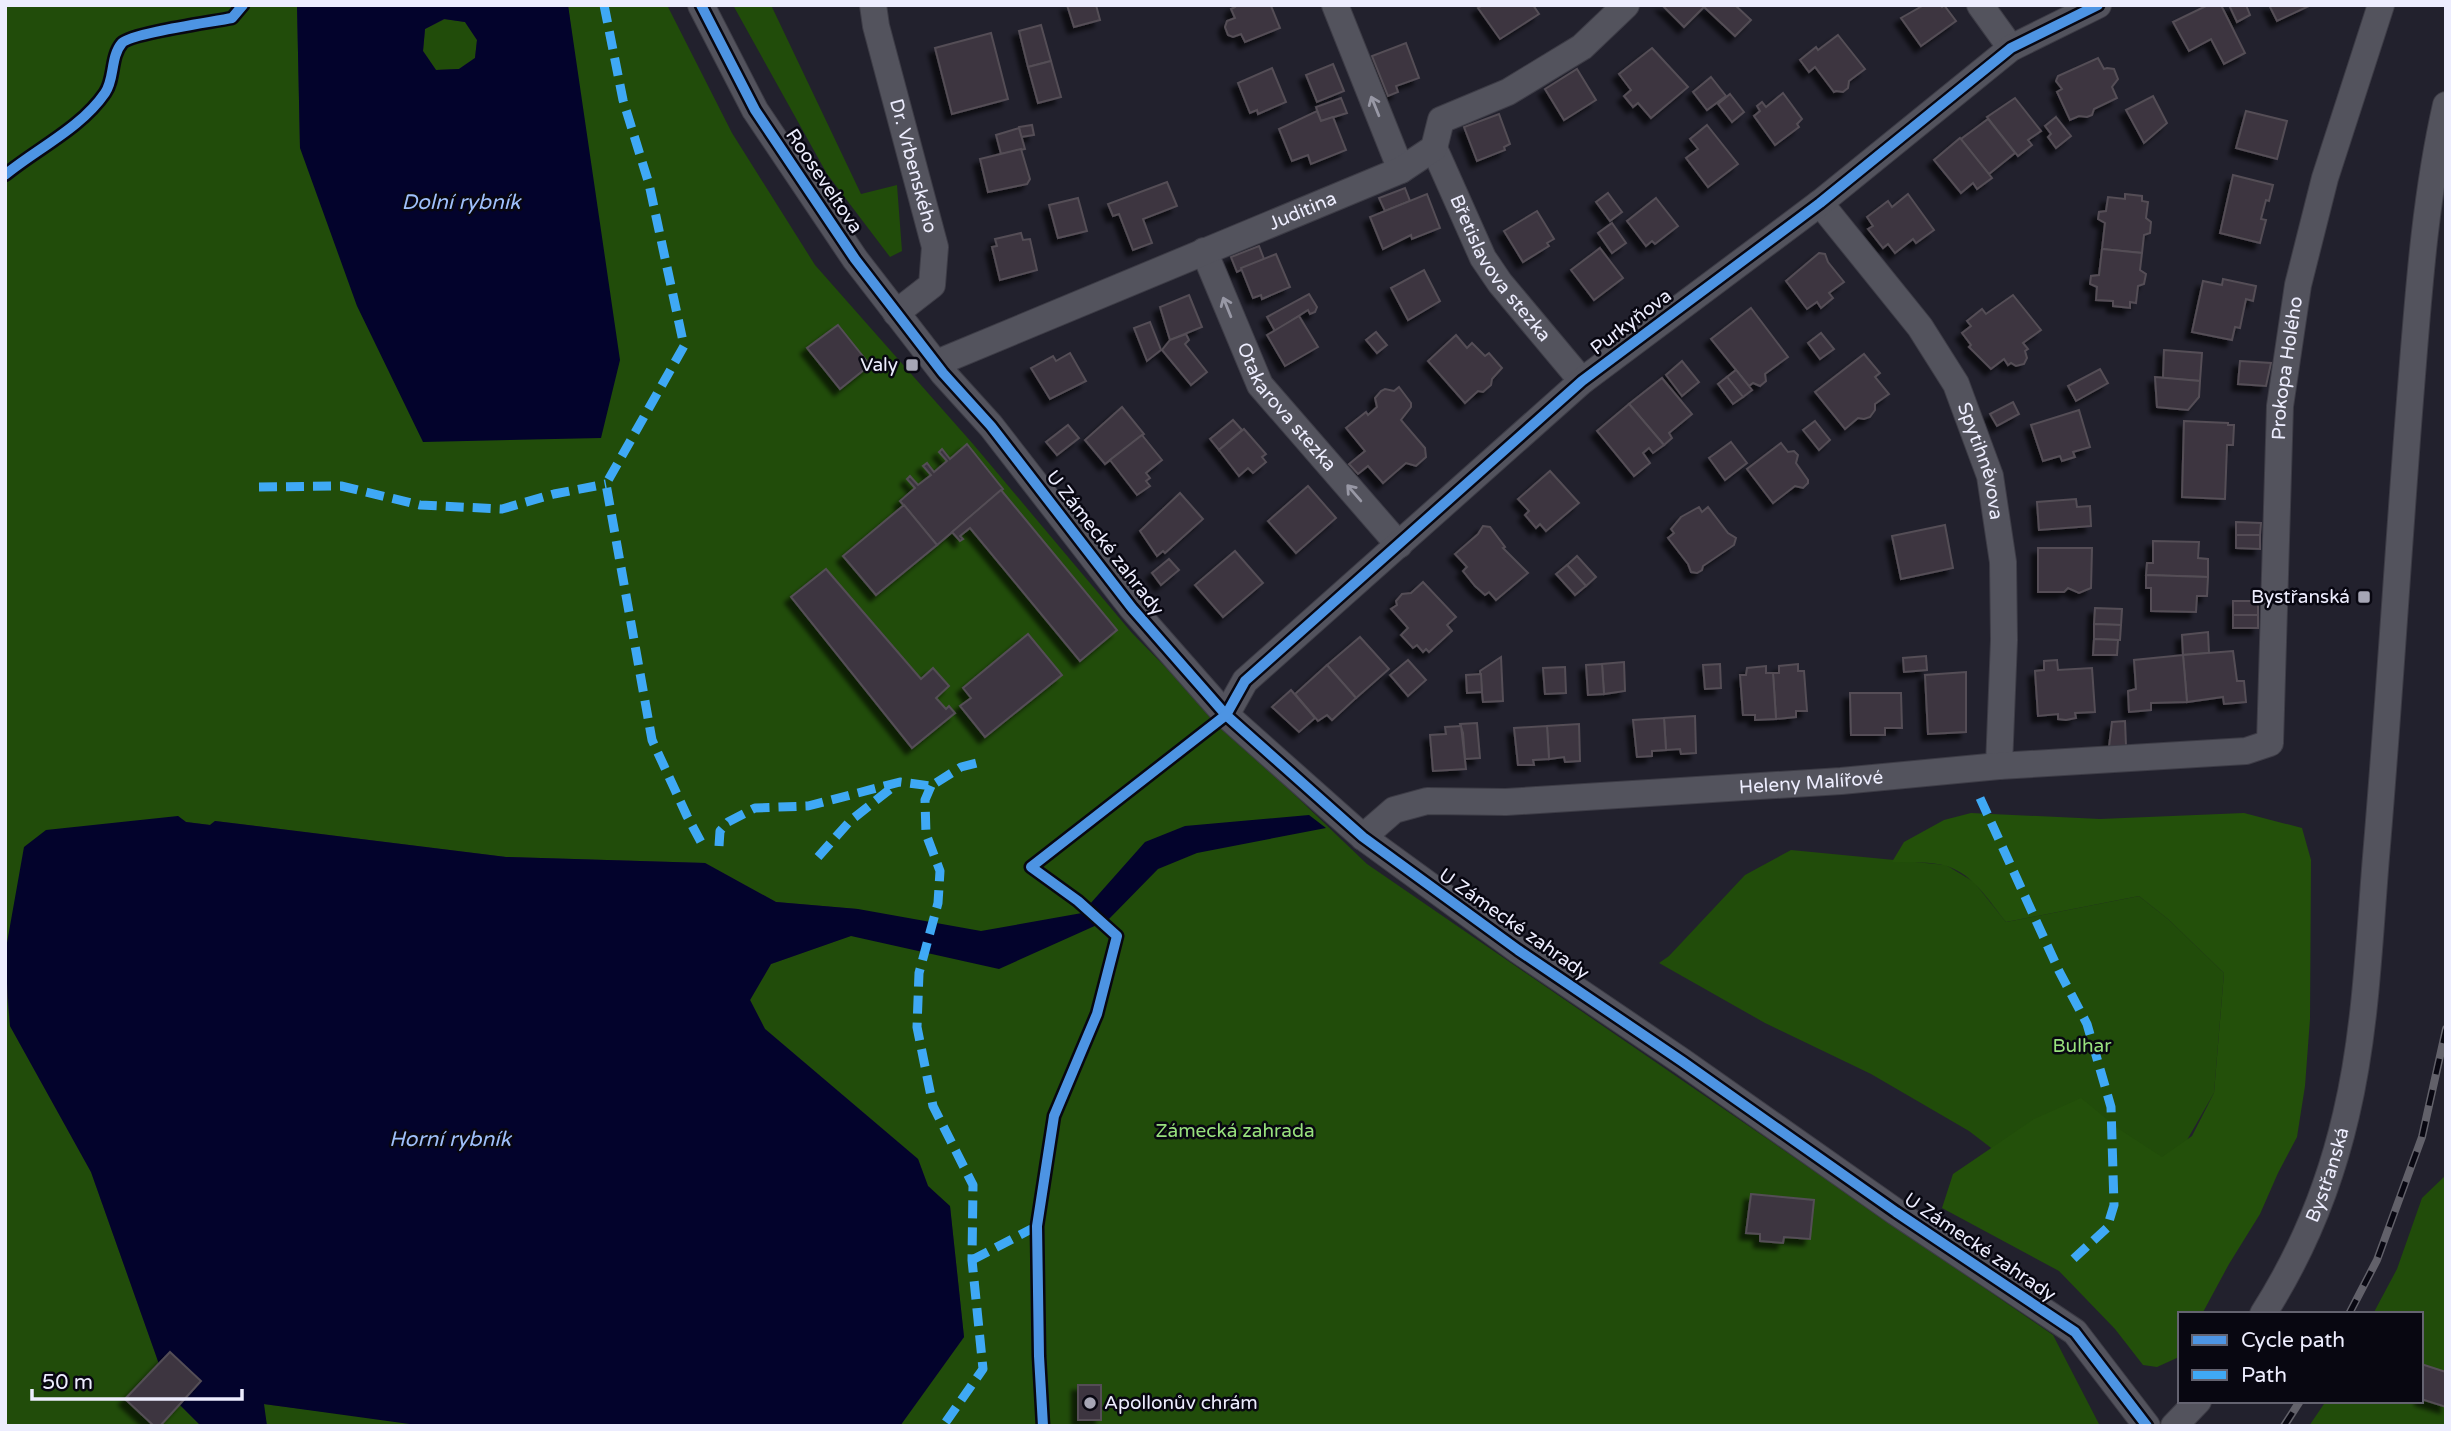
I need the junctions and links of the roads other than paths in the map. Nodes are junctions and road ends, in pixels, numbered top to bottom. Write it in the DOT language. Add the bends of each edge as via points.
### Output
graph roads {
  1 [pos="701,5"];
  2 [pos="873,5"];
  3 [pos="1335,5"];
  4 [pos="1626,5"];
  5 [pos="1980,5"];
  6 [pos="2098,5"];
  7 [pos="2381,5"];
  8 [pos="2011,48"];
  9 [pos="2446,105"];
  10 [pos="1434,148"];
  11 [pos="1401,170"];
  12 [pos="1820,203"];
  13 [pos="1204,251"];
  14 [pos="896,313"];
  15 [pos="937,363"];
  16 [pos="1582,381"];
  17 [pos="1399,545"];
  18 [pos="1226,715"];
  19 [pos="2270,743"];
  20 [pos="1999,766"];
  21 [pos="1363,837"];
  22 [pos="2264,1312"];
  23 [pos="2196,1403"];
  24 [pos="2147,1426"];
  25 [pos="2174,1426"];
  1 -- 14 [label="street, Rooseveltova" via="755,110"];
  2 -- 14 [label="street, Dr. Vrbenského" via="935,247 932,285"];
  11 -- 3 [label="street, one-way"];
  4 -- 10 [label="street" via="1581,47 1508,92 1441,120"];
  5 -- 8 [label="street"];
  6 -- 8 [label="street, Purkyňova"];
  7 -- 19 [label="street, Prokopa Holého" via="2325,178 2298,285 2280,406"];
  8 -- 12 [label="street, Purkyňova"];
  9 -- 22 [label="street, Bystřanská" via="2416,318 2379,824 2363,1003 2347,1114 2312,1222"];
  10 -- 11 [label="street, Juditina"];
  10 -- 16 [label="street, Břetislavova stezka" via="1483,258"];
  11 -- 13 [label="street, Juditina"];
  12 -- 16 [label="street, Purkyňova"];
  12 -- 20 [label="street, Spytihněvova" via="1920,327 1956,384 1990,476 2003,562"];
  13 -- 15 [label="street, Juditina"];
  17 -- 13 [label="street, Otakarova stezka, one-way" via="1260,384"];
  14 -- 15 [label="street, Rooseveltova"];
  15 -- 18 [label="street, U Zámecké zahrady" via="1132,608"];
  16 -- 17 [label="street, Purkyňova"];
  17 -- 18 [label="street, Purkyňova" via="1245,681"];
  18 -- 21 [label="street, U Zámecké zahrady"];
  19 -- 20 [label="street, Heleny Malířové" via="2246,751"];
  20 -- 21 [label="street, Heleny Malířové" via="1519,801 1427,801 1394,810"];
  21 -- 24 [label="street, U Zámecké zahrady" via="1518,950 2075,1332"];
  23 -- 25 [label="street"];
}
